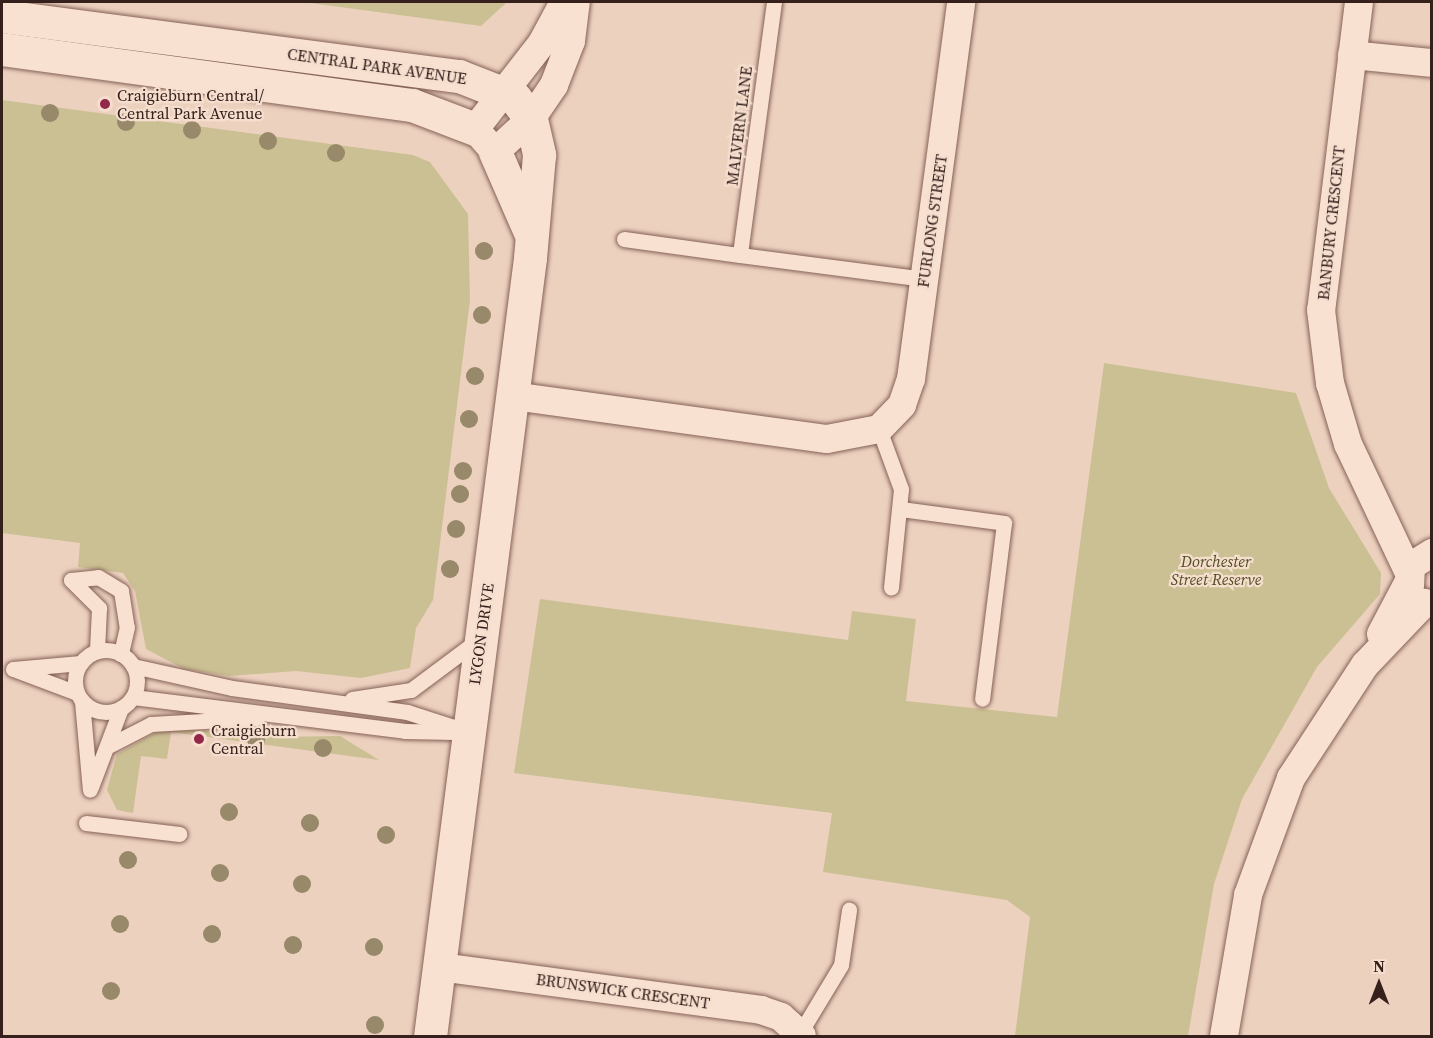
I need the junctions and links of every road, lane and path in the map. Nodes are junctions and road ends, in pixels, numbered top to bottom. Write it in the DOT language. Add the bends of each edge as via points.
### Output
graph roads {
  1 [pos="564,2"];
  2 [pos="576,2"];
  3 [pos="774,2"];
  4 [pos="961,2"];
  5 [pos="1359,2"];
  6 [pos="2,16"];
  7 [pos="2,49"];
  8 [pos="1352,55"];
  9 [pos="1431,63"];
  10 [pos="503,92"];
  11 [pos="531,119"];
  12 [pos="485,140"];
  13 [pos="530,232"];
  14 [pos="624,239"];
  15 [pos="740,255"];
  16 [pos="924,279"];
  17 [pos="513,396"];
  18 [pos="879,429"];
  19 [pos="901,508"];
  20 [pos="1422,578"];
  21 [pos="891,587"];
  22 [pos="481,638"];
  23 [pos="97,651"];
  24 [pos="121,654"];
  25 [pos="81,663"];
  26 [pos="133,666"];
  27 [pos="7,668"];
  28 [pos="80,697"];
  29 [pos="133,697"];
  30 [pos="982,699"];
  31 [pos="328,702"];
  32 [pos="121,708"];
  33 [pos="311,717"];
  34 [pos="469,732"];
  35 [pos="108,746"];
  36 [pos="86,823"];
  37 [pos="179,834"];
  38 [pos="849,910"];
  39 [pos="440,967"];
  40 [pos="801,1035"];
  41 [pos="430,1036"];
  42 [pos="1224,1036"];
  1 -- 10 [label="street" via="542,43"];
  2 -- 11 [label="street" via="565,57"];
  3 -- 15 [label="lane, MALVERN LANE"];
  4 -- 16 [label="street, FURLONG STREET"];
  5 -- 8 [label="street, BANBURY CRESCENT"];
  6 -- 10 [label="street, CENTRAL PARK AVENUE" via="459,76"];
  7 -- 12 [label="street, CENTRAL PARK AVENUE" via="412,105"];
  8 -- 9 [label="street"];
  8 -- 20 [label="street, BANBURY CRESCENT" via="1321,310 1330,383 1348,444"];
  10 -- 11 [label="street, CENTRAL PARK AVENUE"];
  10 -- 12 [label="street"];
  11 -- 12 [label="street"];
  11 -- 13 [label="street" via="539,155"];
  12 -- 13 [label="street"];
  13 -- 17 [label="street, LYGON DRIVE"];
  14 -- 15 [label="lane"];
  15 -- 16 [label="lane"];
  16 -- 18 [label="street, FURLONG STREET" via="906,395"];
  17 -- 18 [label="street" via="827,439"];
  17 -- 22 [label="street, LYGON DRIVE"];
  18 -- 19 [label="lane" via="901,489"];
  19 -- 21 [label="lane"];
  19 -- 30 [label="lane" via="1004,523"];
  20 -- 42 [label="street" via="1323,722 1268,830 1248,896"];
  22 -- 31 [label="lane" via="411,690"];
  22 -- 34 [label="street, LYGON DRIVE"];
  23 -- 24 [label="lane"];
  23 -- 24 [label="lane" via="99,608 70,580 98,577 121,591 127,627"];
  23 -- 25 [label="lane"];
  24 -- 26 [label="lane"];
  25 -- 27 [label="lane"];
  25 -- 28 [label="lane"];
  26 -- 29 [label="lane"];
  26 -- 31 [label="lane" via="181,679"];
  27 -- 28 [label="lane"];
  28 -- 32 [label="lane" via="101,711"];
  28 -- 35 [label="lane" via="90,789"];
  29 -- 32 [label="lane"];
  29 -- 33 [label="lane"];
  31 -- 34 [label="lane" via="407,712"];
  32 -- 35 [label="lane"];
  33 -- 34 [label="lane" via="405,731"];
  33 -- 35 [label="lane" via="180,718 152,724"];
  34 -- 39 [label="street, LYGON DRIVE"];
  36 -- 37 [label="lane"];
  38 -- 40 [label="lane, BRUNSWICK CRESCENT" via="836,978"];
  39 -- 40 [label="street, BRUNSWICK CRESCENT" via="761,1010 781,1017"];
  39 -- 41 [label="street, LYGON DRIVE"];
}
